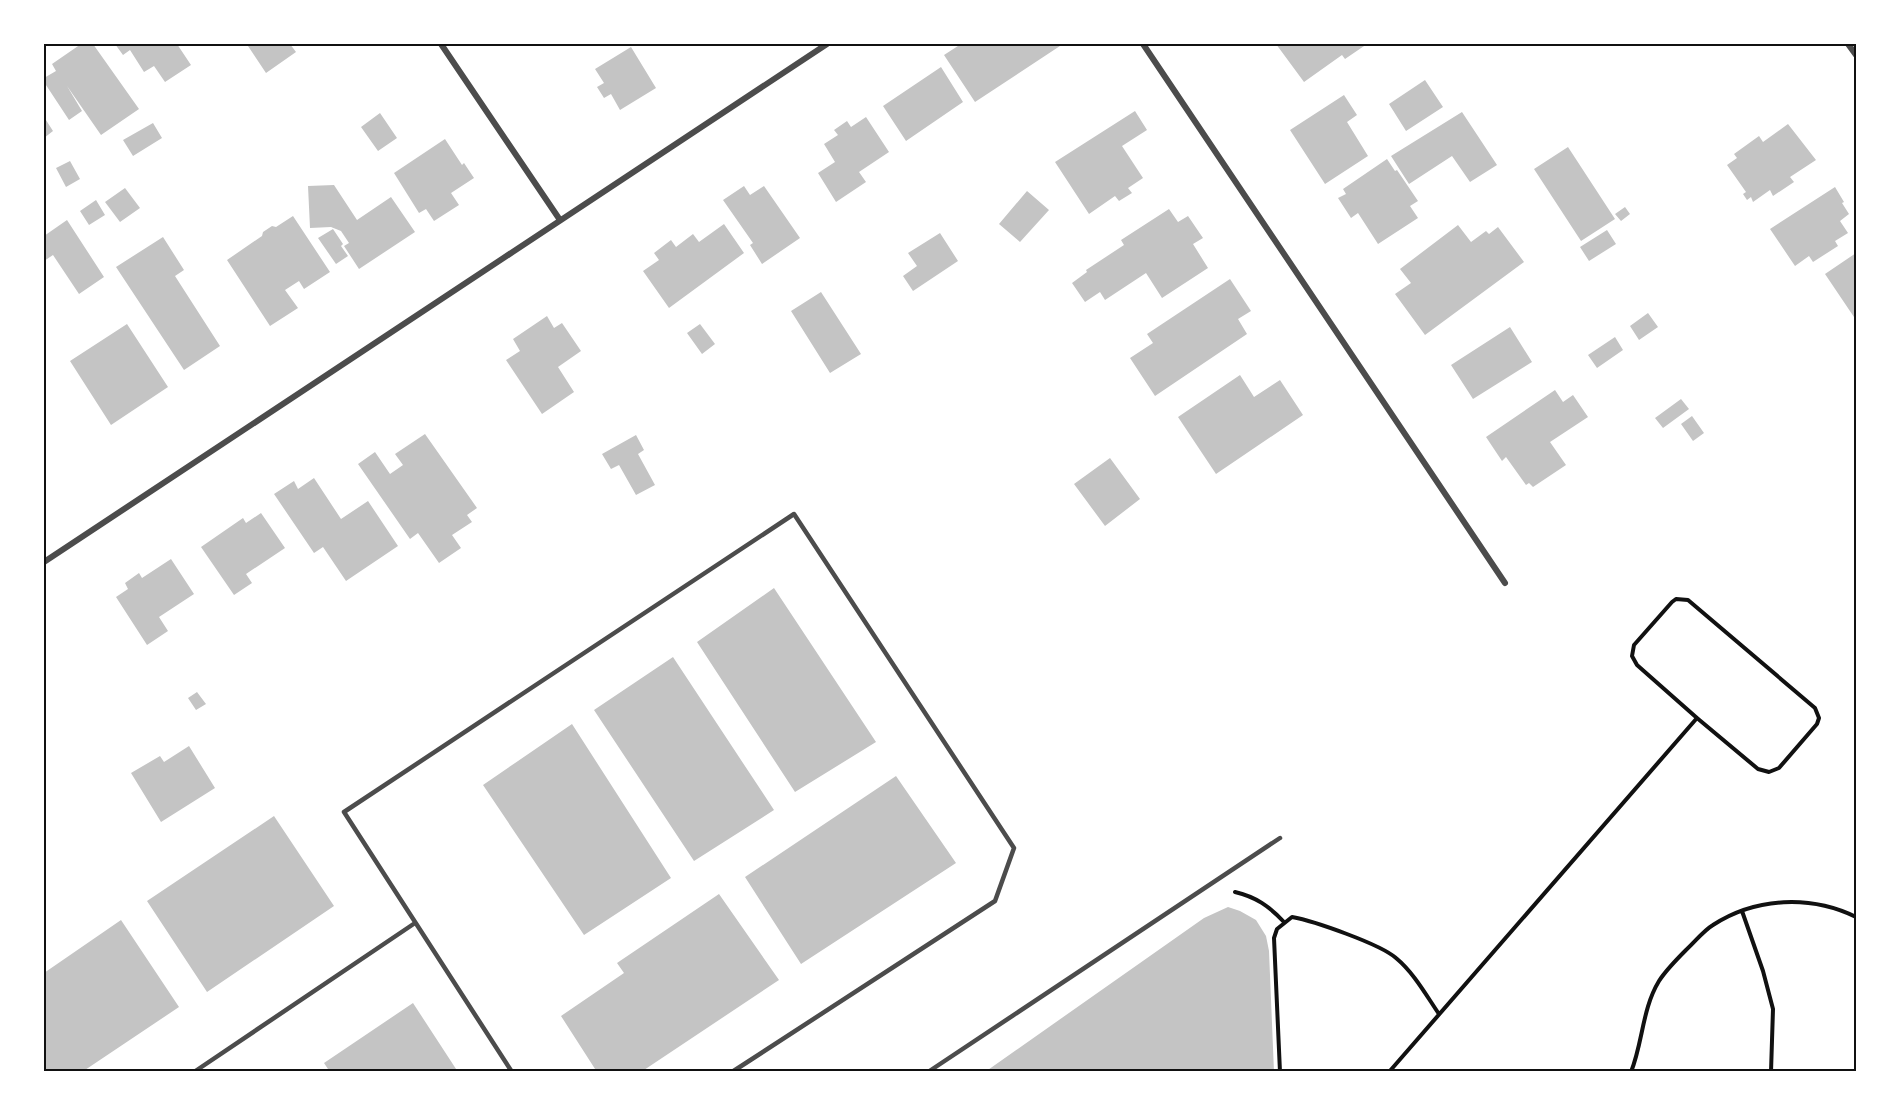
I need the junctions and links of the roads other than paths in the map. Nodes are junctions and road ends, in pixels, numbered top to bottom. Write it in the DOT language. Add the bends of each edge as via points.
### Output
graph roads {
  1 [pos="441,44"];
  2 [pos="827,44"];
  3 [pos="1143,44"];
  4 [pos="1848,44"];
  5 [pos="1857,56"];
  6 [pos="560,220"];
  7 [pos="44,562"];
  8 [pos="1505,583"];
  9 [pos="1280,838"];
  10 [pos="415,923"];
  11 [pos="194,1071"];
  12 [pos="512,1071"];
  13 [pos="732,1071"];
  14 [pos="928,1071"];
  1 -- 6 [label="street"];
  2 -- 6 [label="street"];
  3 -- 8 [label="street"];
  4 -- 5 [label="street"];
  6 -- 7 [label="street"];
  9 -- 14 [label="lane"];
  10 -- 11 [label="lane"];
  10 -- 12 [label="lane"];
  10 -- 13 [label="lane" via="344,812 794,514 1014,848 995,901"];
}
